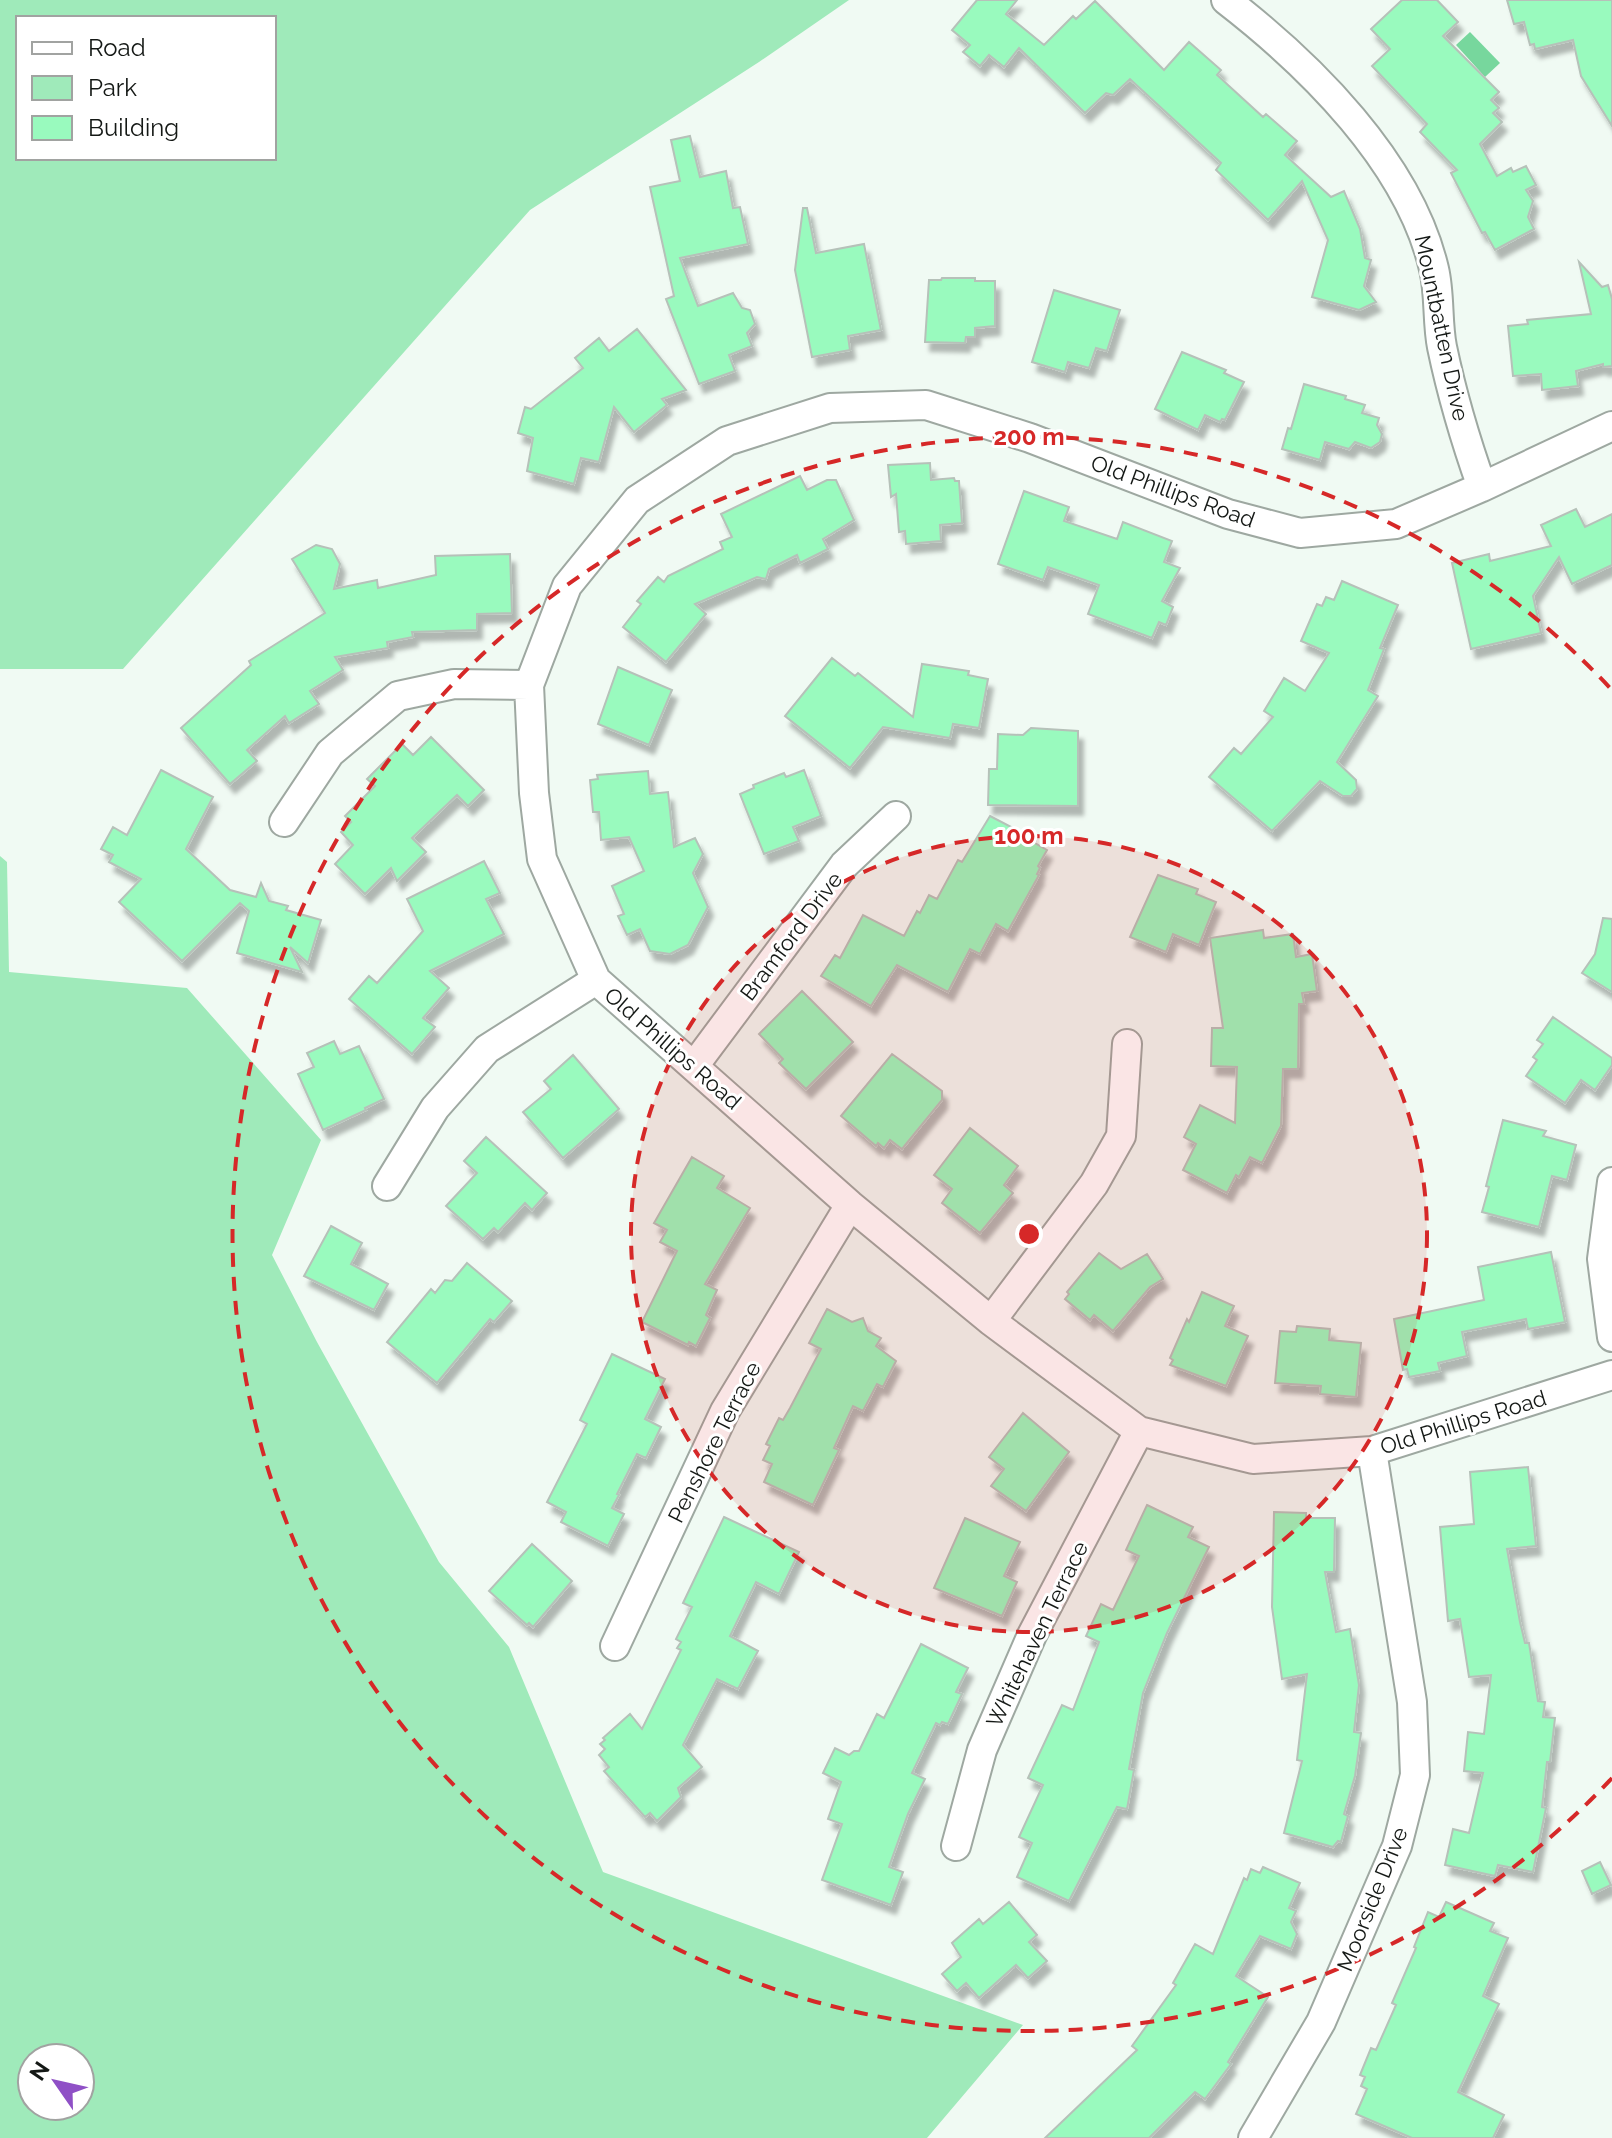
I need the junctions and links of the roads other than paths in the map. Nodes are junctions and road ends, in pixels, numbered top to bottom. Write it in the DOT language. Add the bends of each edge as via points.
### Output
graph roads {
  1 [pos="1226,0"];
  2 [pos="1612,426"];
  3 [pos="1482,487"];
  4 [pos="529,685"];
  5 [pos="896,816"];
  6 [pos="284,822"];
  7 [pos="596,980"];
  8 [pos="1127,1044"];
  9 [pos="694,1066"];
  10 [pos="1612,1182"];
  11 [pos="387,1186"];
  12 [pos="850,1205"];
  13 [pos="991,1321"];
  14 [pos="1612,1337"];
  15 [pos="1612,1375"];
  16 [pos="1139,1431"];
  17 [pos="1372,1451"];
  18 [pos="615,1646"];
  19 [pos="956,1846"];
  20 [pos="1253,2138"];
  1 -- 3 [label="street, Mountbatten Drive" via="1294,58 1339,106 1392,172 1413,208 1434,271 1442,346"];
  2 -- 3 [label="street, Old Phillips Road"];
  3 -- 4 [label="street, Old Phillips Road" via="1396,524 1300,533 1228,514 1030,438 926,405 830,408 727,441 637,500 567,586"];
  4 -- 6 [label="street" via="454,684 398,696 330,753"];
  4 -- 7 [label="street, Old Phillips Road" via="542,859"];
  5 -- 9 [label="street, Bramford Drive" via="844,865"];
  7 -- 9 [label="street, Old Phillips Road"];
  7 -- 11 [label="street" via="487,1049 435,1108"];
  8 -- 13 [label="street" via="1121,1136 1094,1184"];
  9 -- 12 [label="street, Old Phillips Road"];
  10 -- 14 [label="street" via="1602,1259"];
  12 -- 13 [label="street, Old Phillips Road"];
  12 -- 18 [label="street, Penshore Terrace" via="725,1411"];
  13 -- 16 [label="street, Old Phillips Road"];
  15 -- 17 [label="street, Old Phillips Road"];
  16 -- 17 [label="street, Old Phillips Road" via="1253,1459"];
  16 -- 19 [label="street, Whitehaven Terrace" via="1032,1635 982,1750"];
  17 -- 20 [label="street, Moorside Drive" via="1412,1702 1415,1775 1397,1846 1321,2022"];
}
